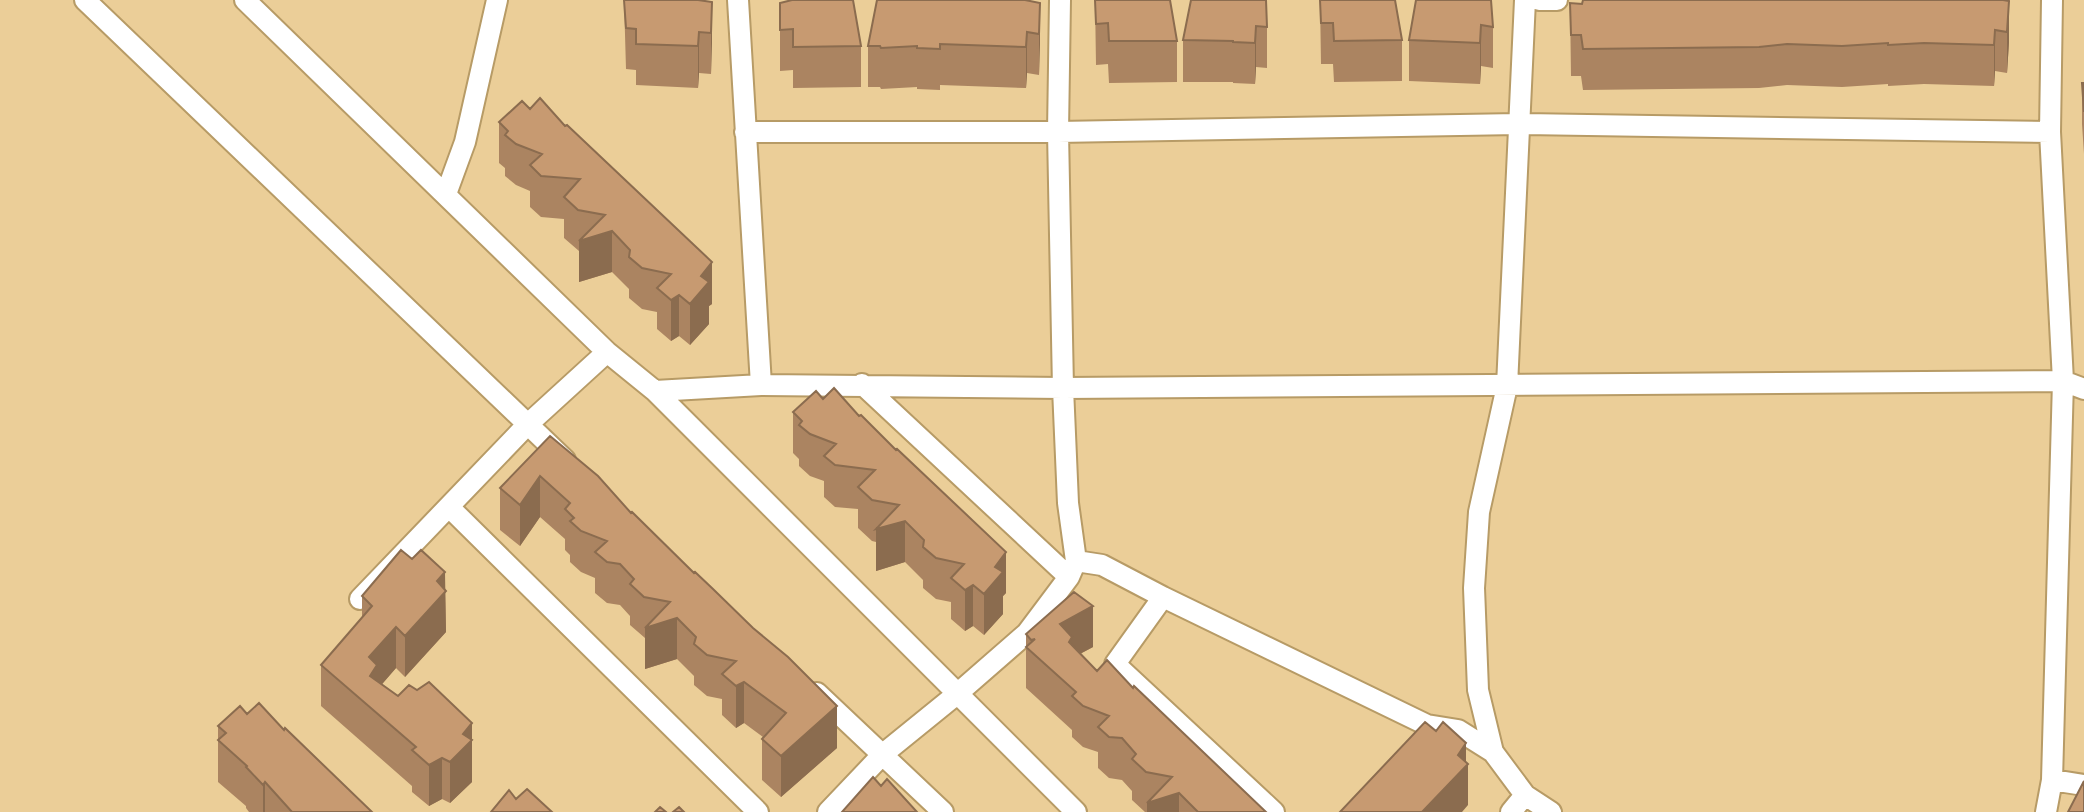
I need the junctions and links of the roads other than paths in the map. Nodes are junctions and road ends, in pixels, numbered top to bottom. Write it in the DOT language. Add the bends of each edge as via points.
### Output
graph roads {
  1 [pos="85,0"];
  2 [pos="245,0"];
  3 [pos="497,0"];
  4 [pos="738,0"];
  5 [pos="1060,0"];
  6 [pos="1525,0"];
  7 [pos="1539,0"];
  8 [pos="1557,0"];
  9 [pos="2052,0"];
  10 [pos="1518,124"];
  11 [pos="745,132"];
  12 [pos="1058,132"];
  13 [pos="2050,132"];
  14 [pos="446,194"];
  15 [pos="607,352"];
  16 [pos="2063,381"];
  17 [pos="862,384"];
  18 [pos="761,385"];
  19 [pos="1507,386"];
  20 [pos="1063,388"];
  21 [pos="2084,389"];
  22 [pos="655,391"];
  23 [pos="527,425"];
  24 [pos="585,478"];
  25 [pos="449,507"];
  26 [pos="1072,569"];
  27 [pos="1163,597"];
  28 [pos="360,599"];
  29 [pos="803,679"];
  30 [pos="957,694"];
  31 [pos="1493,752"];
  32 [pos="883,754"];
  33 [pos="2052,780"];
  34 [pos="2084,785"];
  35 [pos="1525,795"];
  36 [pos="758,812"];
  37 [pos="828,812"];
  38 [pos="943,812"];
  39 [pos="1076,812"];
  40 [pos="1274,812"];
  41 [pos="1511,812"];
  42 [pos="1551,812"];
  43 [pos="2046,812"];
  1 -- 23 [label="street"];
  2 -- 14 [label="street"];
  3 -- 14 [label="street" via="465,142"];
  4 -- 11 [label="street"];
  5 -- 12 [label="street"];
  6 -- 10 [label="street"];
  7 -- 8 [label="street"];
  9 -- 13 [label="street"];
  10 -- 12 [label="street"];
  10 -- 13 [label="street"];
  10 -- 19 [label="street"];
  11 -- 12 [label="street"];
  11 -- 18 [label="street"];
  12 -- 20 [label="street"];
  13 -- 16 [label="street"];
  14 -- 15 [label="street"];
  15 -- 22 [label="street"];
  15 -- 23 [label="street"];
  16 -- 19 [label="street"];
  16 -- 21 [label="street"];
  16 -- 33 [label="street"];
  17 -- 18 [label="street"];
  17 -- 20 [label="street"];
  17 -- 26 [label="street"];
  18 -- 22 [label="street"];
  19 -- 20 [label="street"];
  19 -- 31 [label="street" via="1479,512 1474,588 1478,690"];
  20 -- 26 [label="street"];
  22 -- 30 [label="street"];
  23 -- 24 [label="street"];
  23 -- 25 [label="street"];
  25 -- 28 [label="street"];
  25 -- 36 [label="street"];
  26 -- 27 [label="street" via="1102,565"];
  26 -- 30 [label="street" via="1027,633"];
  27 -- 31 [label="street" via="1421,731 1458,730"];
  27 -- 40 [label="street" via="1115,664"];
  29 -- 32 [label="street"];
  30 -- 32 [label="street"];
  30 -- 39 [label="street"];
  31 -- 35 [label="street"];
  32 -- 37 [label="street"];
  32 -- 38 [label="street"];
  33 -- 34 [label="street"];
  33 -- 43 [label="street"];
  35 -- 41 [label="street"];
  35 -- 42 [label="street"];
}
